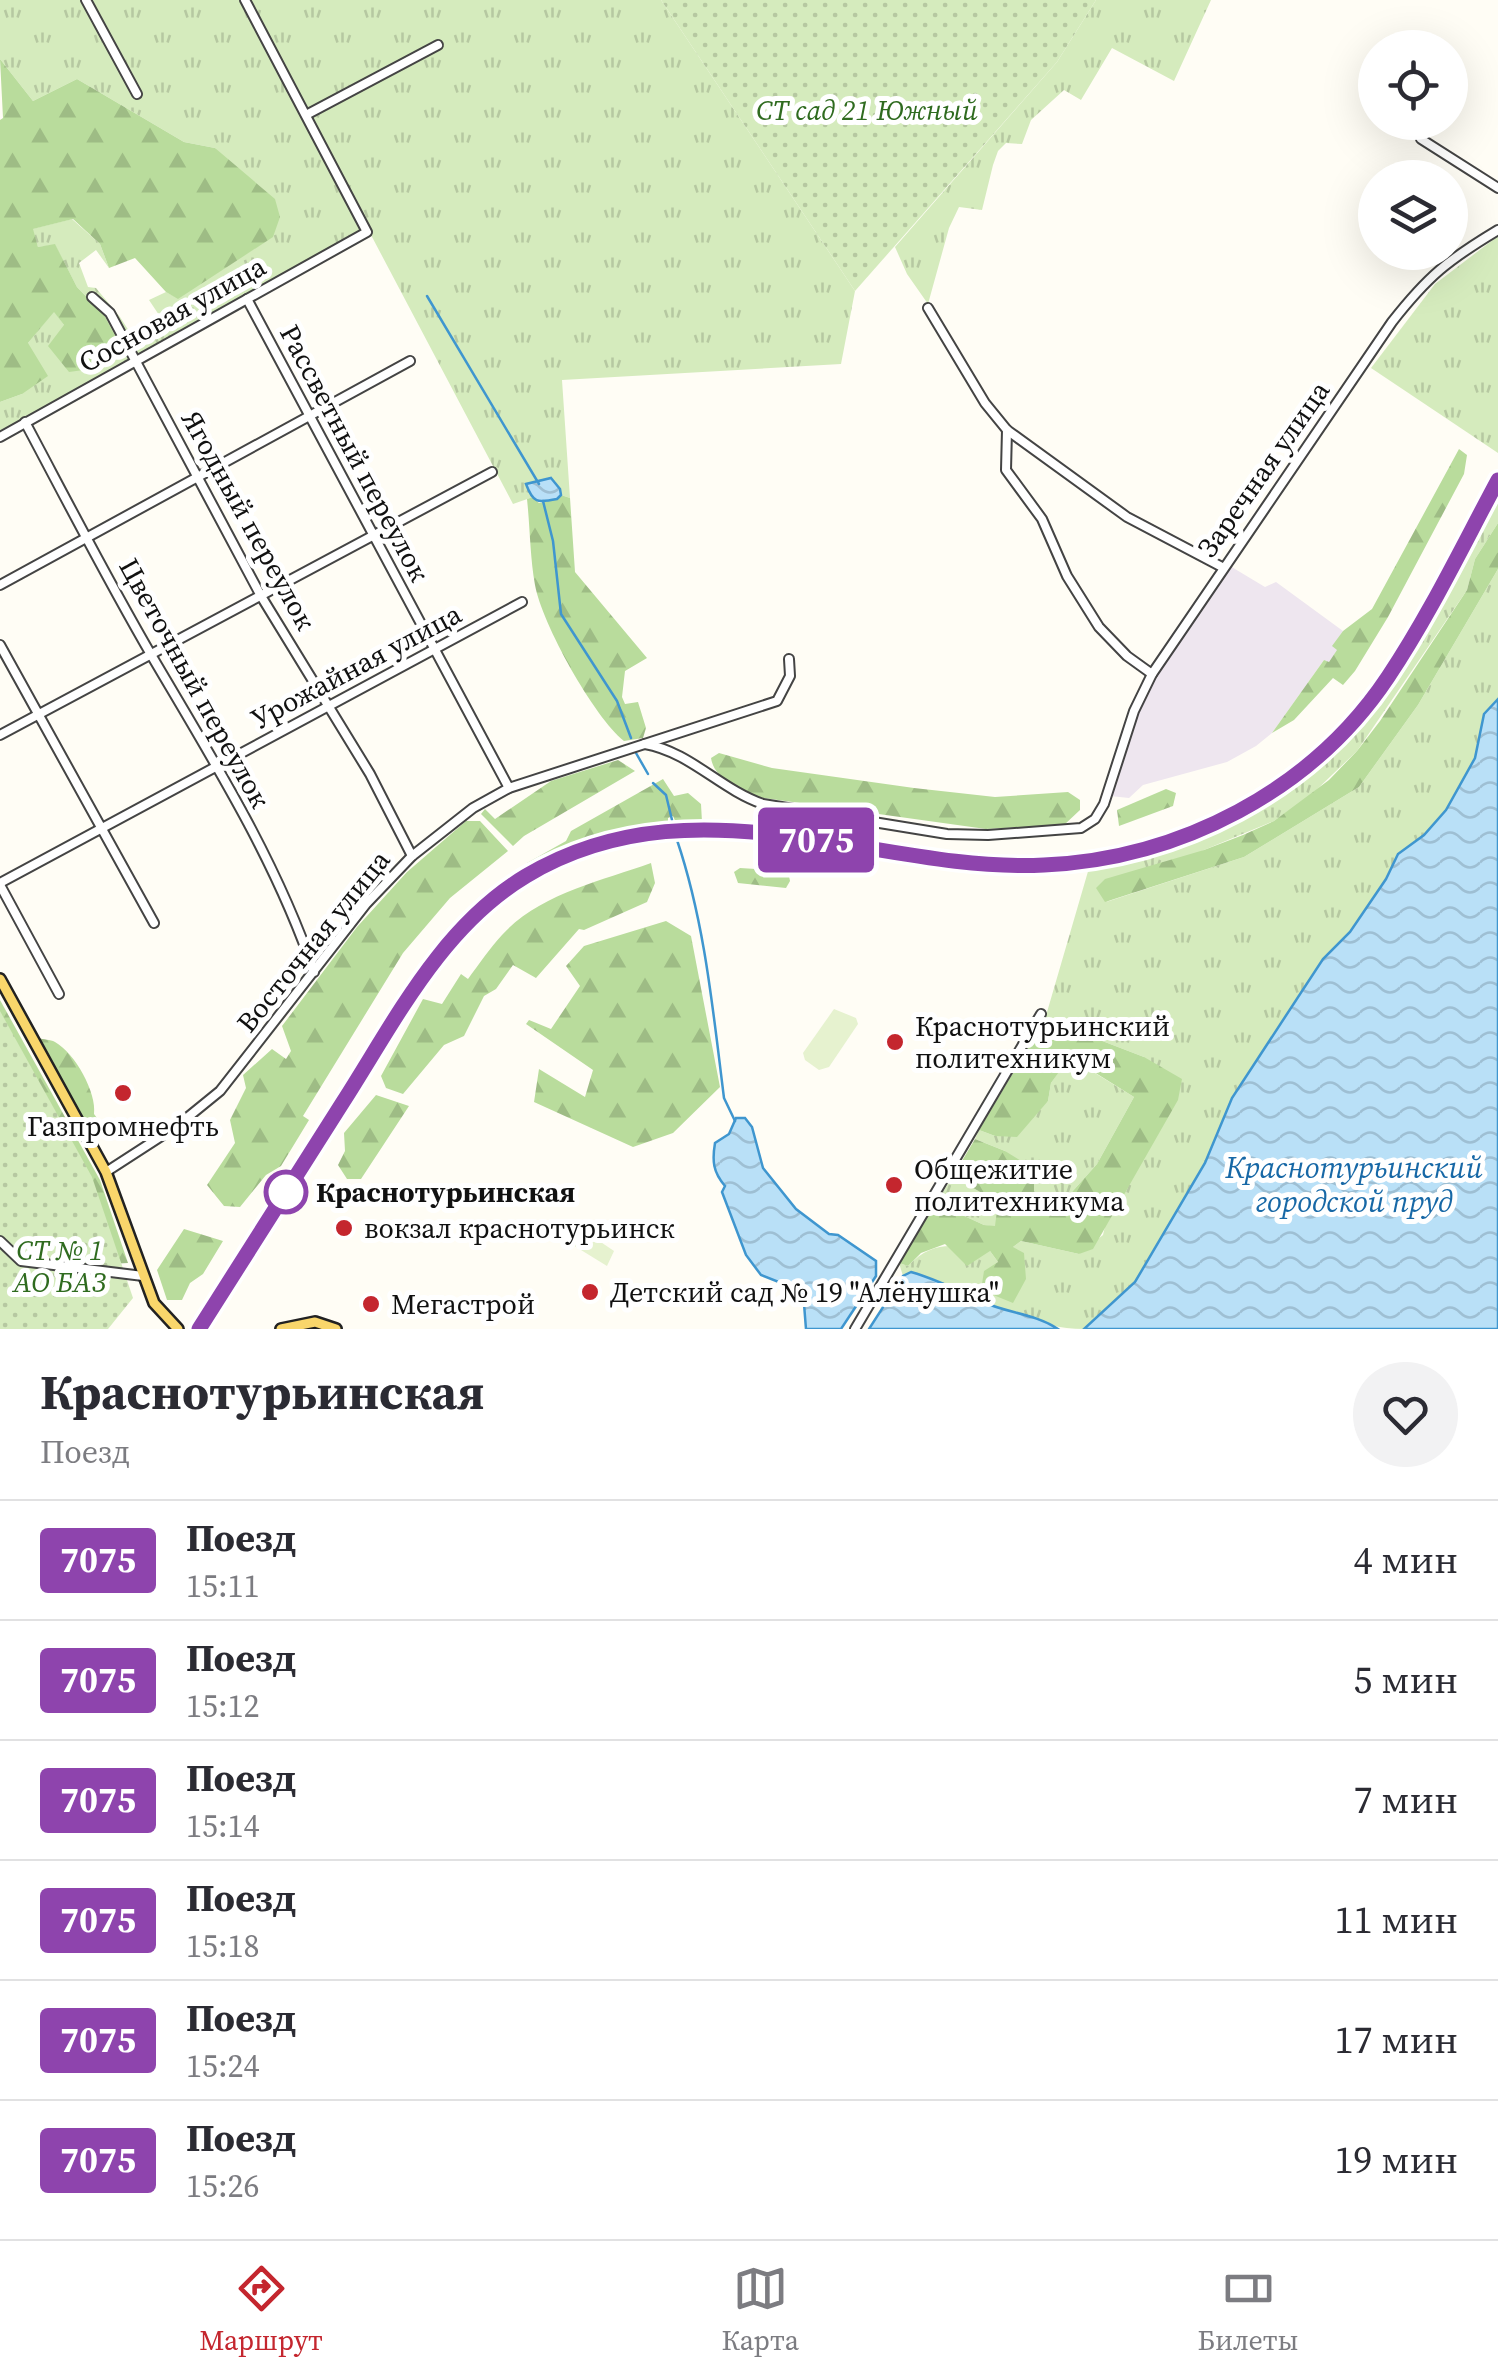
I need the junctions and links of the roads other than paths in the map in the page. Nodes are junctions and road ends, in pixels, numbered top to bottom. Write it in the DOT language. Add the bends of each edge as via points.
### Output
graph roads {
  1 [pos="86,0"];
  2 [pos="246,0"];
  3 [pos="438,45"];
  4 [pos="137,94"];
  5 [pos="306,116"];
  6 [pos="1422,140"];
  7 [pos="1498,188"];
  8 [pos="1498,230"];
  9 [pos="92,296"];
  10 [pos="247,299"];
  11 [pos="928,308"];
  12 [pos="136,360"];
  13 [pos="410,361"];
  14 [pos="310,416"];
  15 [pos="25,422"];
  16 [pos="1007,430"];
  17 [pos="0,436"];
  18 [pos="492,472"];
  19 [pos="198,477"];
  20 [pos="374,536"];
  21 [pos="87,537"];
  22 [pos="1222,567"];
  23 [pos="0,585"];
  24 [pos="261,596"];
  25 [pos="522,602"];
  26 [pos="0,646"];
  27 [pos="435,649"];
  28 [pos="151,655"];
  29 [pos="790,659"];
  30 [pos="1152,674"];
  31 [pos="330,706"];
  32 [pos="38,715"];
  33 [pos="0,736"];
  34 [pos="645,744"];
  35 [pos="218,766"];
  36 [pos="509,788"];
  37 [pos="100,829"];
  38 [pos="412,856"];
  39 [pos="0,884"];
  40 [pos="154,923"];
  41 [pos="314,972"];
  42 [pos="0,979"];
  43 [pos="58,994"];
  44 [pos="1040,1014"];
  45 [pos="106,1172"];
  46 [pos="0,1241"];
  47 [pos="143,1276"];
  48 [pos="300,1326"];
  49 [pos="178,1329"];
  50 [pos="281,1329"];
  51 [pos="336,1329"];
  52 [pos="856,1329"];
  1 -- 4 [label="street"];
  2 -- 5 [label="street"];
  3 -- 5 [label="street"];
  5 -- 10 [label="street, Сосновая улица" via="367,232"];
  6 -- 7 [label="street"];
  8 -- 22 [label="street, Заречная улица" via="1426,279"];
  9 -- 12 [label="street, Ягодный переулок" via="110,313"];
  10 -- 12 [label="street, Сосновая улица"];
  10 -- 14 [label="street, Рассветный переулок"];
  11 -- 16 [label="street"];
  12 -- 15 [label="street, Сосновая улица"];
  12 -- 19 [label="street, Ягодный переулок"];
  13 -- 14 [label="street"];
  14 -- 19 [label="street"];
  14 -- 20 [label="street, Рассветный переулок"];
  15 -- 17 [label="street, Сосновая улица"];
  15 -- 21 [label="street, Цветочный переулок"];
  16 -- 22 [label="street" via="1127,518"];
  16 -- 30 [label="street" via="1006,470 1042,519 1068,576 1099,628"];
  18 -- 20 [label="street"];
  19 -- 21 [label="street"];
  19 -- 24 [label="street, Ягодный переулок"];
  20 -- 24 [label="street"];
  20 -- 27 [label="street, Рассветный переулок"];
  21 -- 23 [label="street"];
  21 -- 28 [label="street, Цветочный переулок"];
  22 -- 30 [label="street, Заречная улица"];
  24 -- 28 [label="street"];
  24 -- 31 [label="street, Ягодный переулок"];
  25 -- 27 [label="street, Урожайная улица"];
  26 -- 32 [label="street"];
  27 -- 31 [label="street, Урожайная улица"];
  27 -- 36 [label="street, Рассветный переулок"];
  28 -- 32 [label="street"];
  28 -- 35 [label="street, Цветочный переулок"];
  29 -- 34 [label="street, Восточная улица" via="790,676 777,701"];
  30 -- 34 [label="street, Заречная улица" via="1104,804 1081,828 947,834 763,804 678,753"];
  31 -- 35 [label="street, Урожайная улица"];
  31 -- 38 [label="street, Ягодный переулок"];
  32 -- 33 [label="street"];
  32 -- 37 [label="street"];
  34 -- 36 [label="street, Восточная улица"];
  35 -- 37 [label="street, Урожайная улица"];
  35 -- 41 [label="street, Цветочный переулок"];
  36 -- 38 [label="street, Восточная улица"];
  37 -- 39 [label="street, Урожайная улица"];
  37 -- 40 [label="street"];
  38 -- 41 [label="street, Восточная улица"];
  39 -- 43 [label="street"];
  41 -- 45 [label="street, Восточная улица" via="220,1091"];
  42 -- 45 [label="main road"];
  44 -- 52 [label="street"];
  45 -- 47 [label="main road"];
  46 -- 47 [label="street" via="21,1261"];
  47 -- 49 [label="main road" via="161,1313"];
  48 -- 50 [label="main road"];
  48 -- 51 [label="main road"];
}
